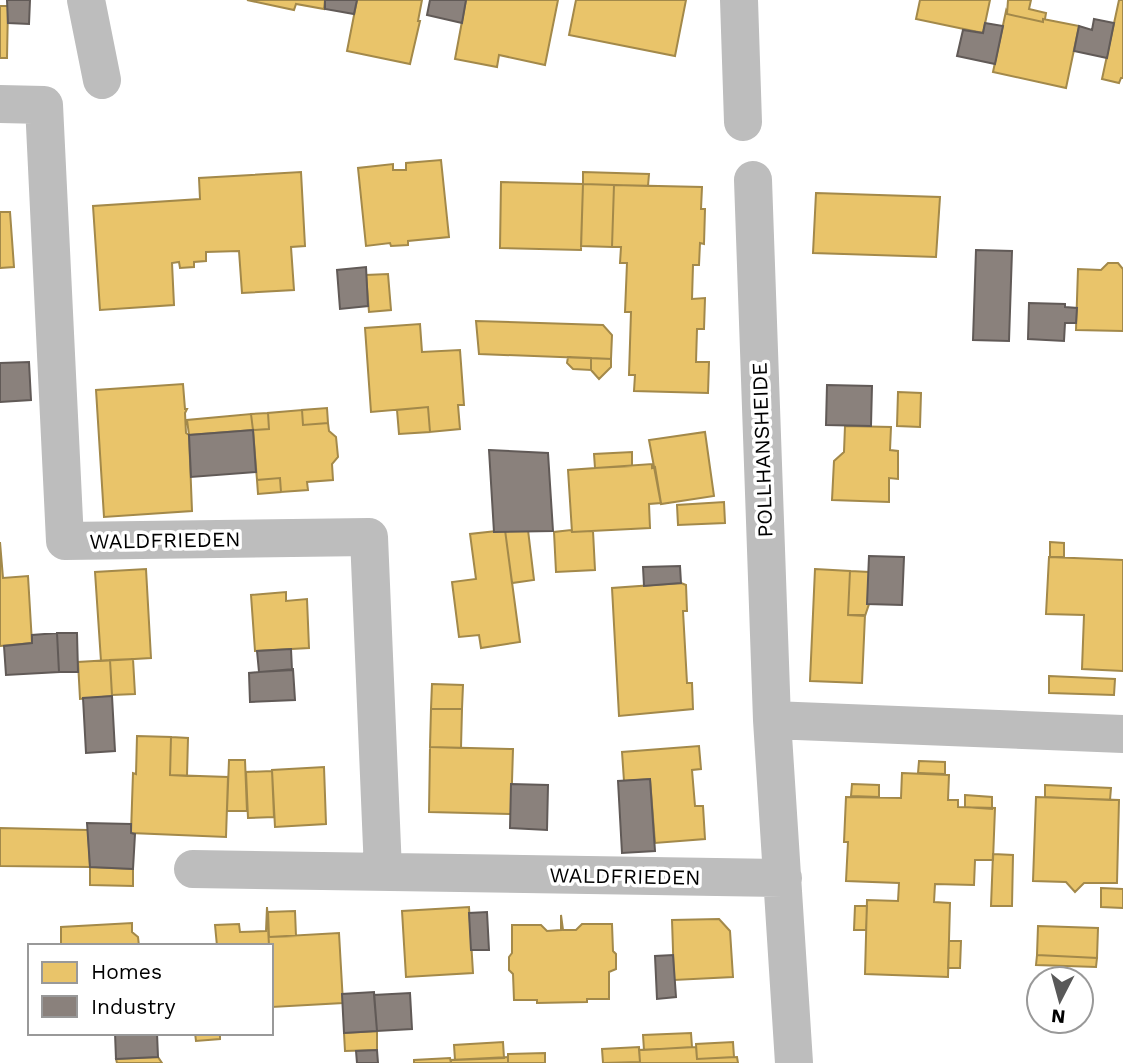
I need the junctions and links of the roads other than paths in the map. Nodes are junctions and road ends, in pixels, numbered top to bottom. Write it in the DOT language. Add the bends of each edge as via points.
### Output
graph roads {
  1 [pos="86,0"];
  2 [pos="739,0"];
  3 [pos="102,80"];
  4 [pos="0,104"];
  5 [pos="743,122"];
  6 [pos="753,180"];
  7 [pos="772,720"];
  8 [pos="1123,734"];
  9 [pos="193,869"];
  10 [pos="383,871"];
  11 [pos="783,878"];
  12 [pos="794,1063"];
  1 -- 3 [label="street"];
  2 -- 5 [label="street"];
  4 -- 10 [label="street, WALDFRIEDEN" via="44,105 65,541 369,537"];
  6 -- 7 [label="street, POLLHANSHEIDE"];
  7 -- 8 [label="street"];
  7 -- 11 [label="street, POLLHANSHEIDE"];
  9 -- 10 [label="street, WALDFRIEDEN"];
  10 -- 11 [label="street, WALDFRIEDEN"];
  11 -- 12 [label="street, POLLHANSHEIDE"];
}
